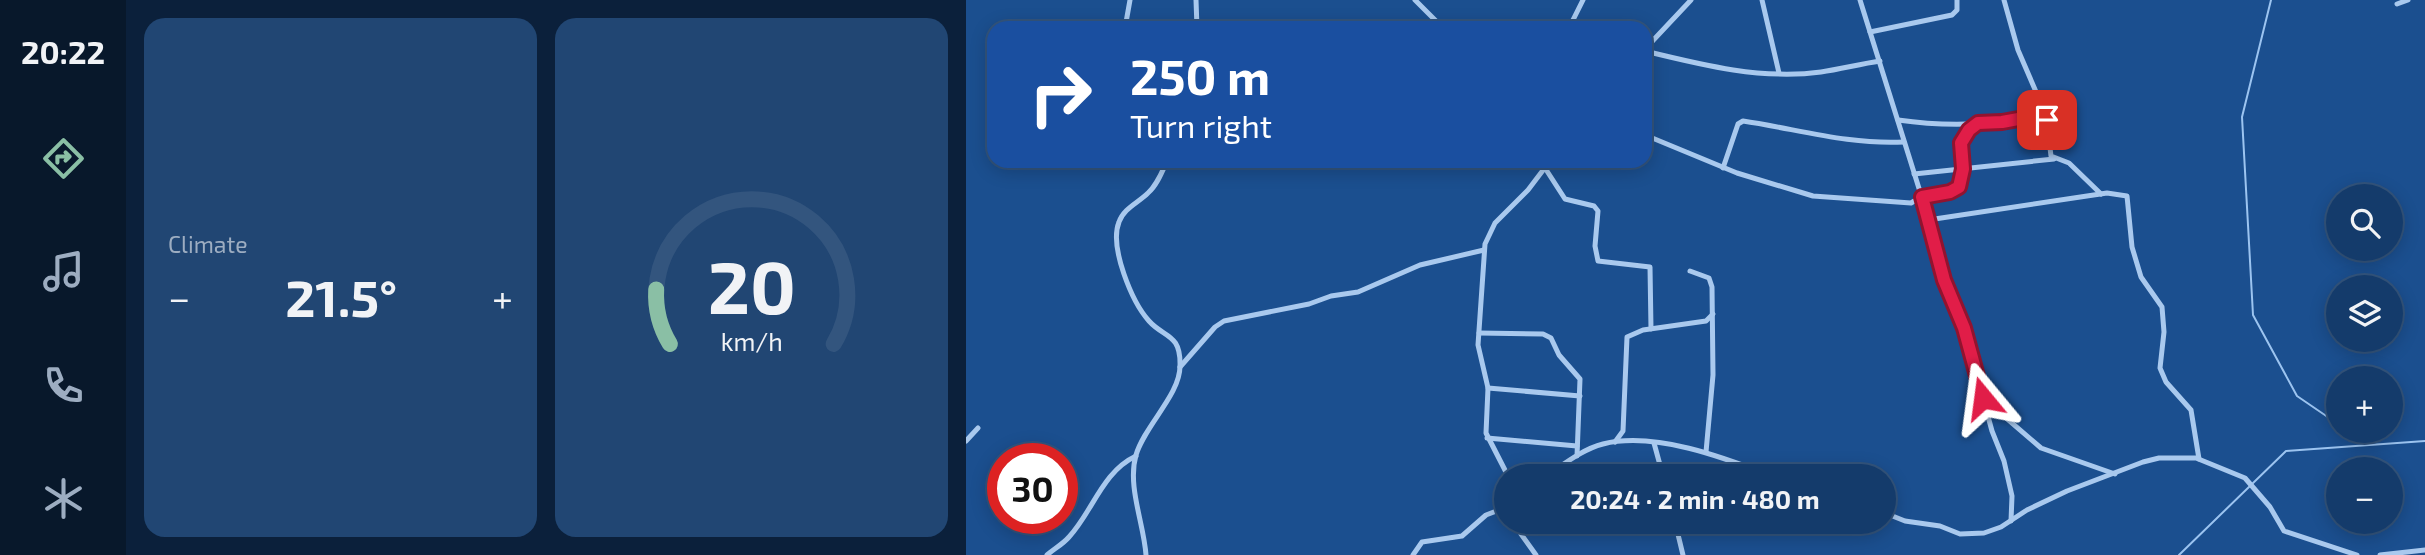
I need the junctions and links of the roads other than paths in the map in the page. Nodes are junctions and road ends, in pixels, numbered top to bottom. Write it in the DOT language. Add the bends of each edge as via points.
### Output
graph roads {
  1 [pos="1130,0"];
  2 [pos="1196,0"];
  3 [pos="1415,0"];
  4 [pos="1583,0"];
  5 [pos="1691,0"];
  6 [pos="1762,0"];
  7 [pos="1860,0"];
  8 [pos="1957,0"];
  9 [pos="2004,0"];
  10 [pos="2407,0"];
  11 [pos="2397,4"];
  12 [pos="1126,21"];
  13 [pos="1197,21"];
  14 [pos="1436,21"];
  15 [pos="1572,21"];
  16 [pos="1870,32"];
  17 [pos="1652,42"];
  18 [pos="1652,52"];
  19 [pos="1880,61"];
  20 [pos="1779,73"];
  21 [pos="2046,114"];
  22 [pos="1898,120"];
  23 [pos="1978,123"];
  24 [pos="1652,138"];
  25 [pos="1904,142"];
  26 [pos="2055,158"];
  27 [pos="1723,167"];
  28 [pos="1163,168"];
  29 [pos="1545,168"];
  30 [pos="1963,169"];
  31 [pos="1914,174"];
  32 [pos="2101,194"];
  33 [pos="1922,197"];
  34 [pos="1928,220"];
  35 [pos="1484,250"];
  36 [pos="1690,271"];
  37 [pos="1713,314"];
  38 [pos="1651,329"];
  39 [pos="1479,332"];
  40 [pos="1180,367"];
  41 [pos="1488,388"];
  42 [pos="1580,396"];
  43 [pos="1983,398"];
  44 [pos="978,428"];
  45 [pos="1487,439"];
  46 [pos="966,441"];
  47 [pos="1615,442"];
  48 [pos="1654,443"];
  49 [pos="1577,446"];
  50 [pos="1706,452"];
  51 [pos="1136,456"];
  52 [pos="1577,456"];
  53 [pos="2199,459"];
  54 [pos="1501,464"];
  55 [pos="1565,464"];
  56 [pos="1660,464"];
  57 [pos="1739,464"];
  58 [pos="2115,474"];
  59 [pos="1494,512"];
  60 [pos="1896,517"];
  61 [pos="2011,521"];
  62 [pos="1521,534"];
  63 [pos="1678,534"];
  64 [pos="2425,550"];
  65 [pos="1047,555"];
  66 [pos="1146,555"];
  67 [pos="1413,555"];
  68 [pos="1536,555"];
  69 [pos="1683,555"];
  70 [pos="2357,555"];
  71 [pos="2380,555"];
  1 -- 12 [label="street"];
  2 -- 13 [label="street"];
  3 -- 14 [label="street"];
  4 -- 15 [label="street"];
  5 -- 17 [label="street"];
  6 -- 20 [label="street"];
  7 -- 16 [label="street"];
  8 -- 16 [label="street" via="1952,15"];
  9 -- 21 [label="street" via="2018,51"];
  10 -- 11 [label="street"];
  16 -- 19 [label="street"];
  18 -- 20 [label="street" via="1701,66"];
  19 -- 20 [label="street" via="1821,72"];
  19 -- 22 [label="street"];
  21 -- 23 [label="street"];
  21 -- 26 [label="street" via="2050,153"];
  22 -- 23 [label="street"];
  22 -- 25 [label="street"];
  23 -- 30 [label="street" via="1962,138"];
  24 -- 27 [label="street"];
  25 -- 27 [label="street" via="1873,144 1743,121"];
  25 -- 31 [label="street"];
  26 -- 30 [label="street"];
  26 -- 32 [label="street" via="2069,163"];
  27 -- 33 [label="street" via="1813,197 1907,203"];
  28 -- 40 [label="street" via="1150,192 1120,219 1116,236 1130,291 1149,321 1174,340"];
  29 -- 35 [label="street" via="1495,223"];
  29 -- 38 [label="street" via="1565,199 1598,211 1598,261 1650,267"];
  30 -- 31 [label="street"];
  30 -- 33 [label="street" via="1957,189"];
  31 -- 33 [label="street"];
  32 -- 34 [label="street"];
  32 -- 53 [label="street" via="2127,196 2132,247 2141,277 2162,307 2160,368 2191,410"];
  33 -- 34 [label="street"];
  34 -- 43 [label="street"];
  35 -- 39 [label="street"];
  35 -- 40 [label="street" via="1420,265 1358,292 1224,321"];
  36 -- 37 [label="street" via="1711,281"];
  37 -- 38 [label="street" via="1706,321"];
  37 -- 50 [label="street"];
  38 -- 47 [label="street" via="1632,333 1626,340 1623,432"];
  39 -- 41 [label="street"];
  39 -- 42 [label="street" via="1549,336 1578,375"];
  40 -- 51 [label="street" via="1176,383"];
  41 -- 42 [label="street"];
  41 -- 45 [label="street"];
  42 -- 49 [label="street"];
  43 -- 58 [label="street" via="2040,448"];
  43 -- 61 [label="street" via="2012,496"];
  44 -- 46 [label="street"];
  45 -- 49 [label="street"];
  45 -- 54 [label="street"];
  47 -- 48 [label="street"];
  47 -- 52 [label="street"];
  48 -- 50 [label="street"];
  48 -- 56 [label="street"];
  49 -- 52 [label="street"];
  50 -- 57 [label="street"];
  51 -- 65 [label="street" via="1113,472 1069,537"];
  51 -- 66 [label="street"];
  52 -- 55 [label="street"];
  53 -- 58 [label="street" via="2155,458"];
  53 -- 70 [label="street" via="2245,478 2284,531"];
  58 -- 61 [label="street" via="2067,491"];
  59 -- 67 [label="street" via="1462,536 1422,542"];
  60 -- 61 [label="street" via="1966,534"];
  62 -- 68 [label="street"];
  63 -- 69 [label="street"];
  64 -- 71 [label="street"];
}
